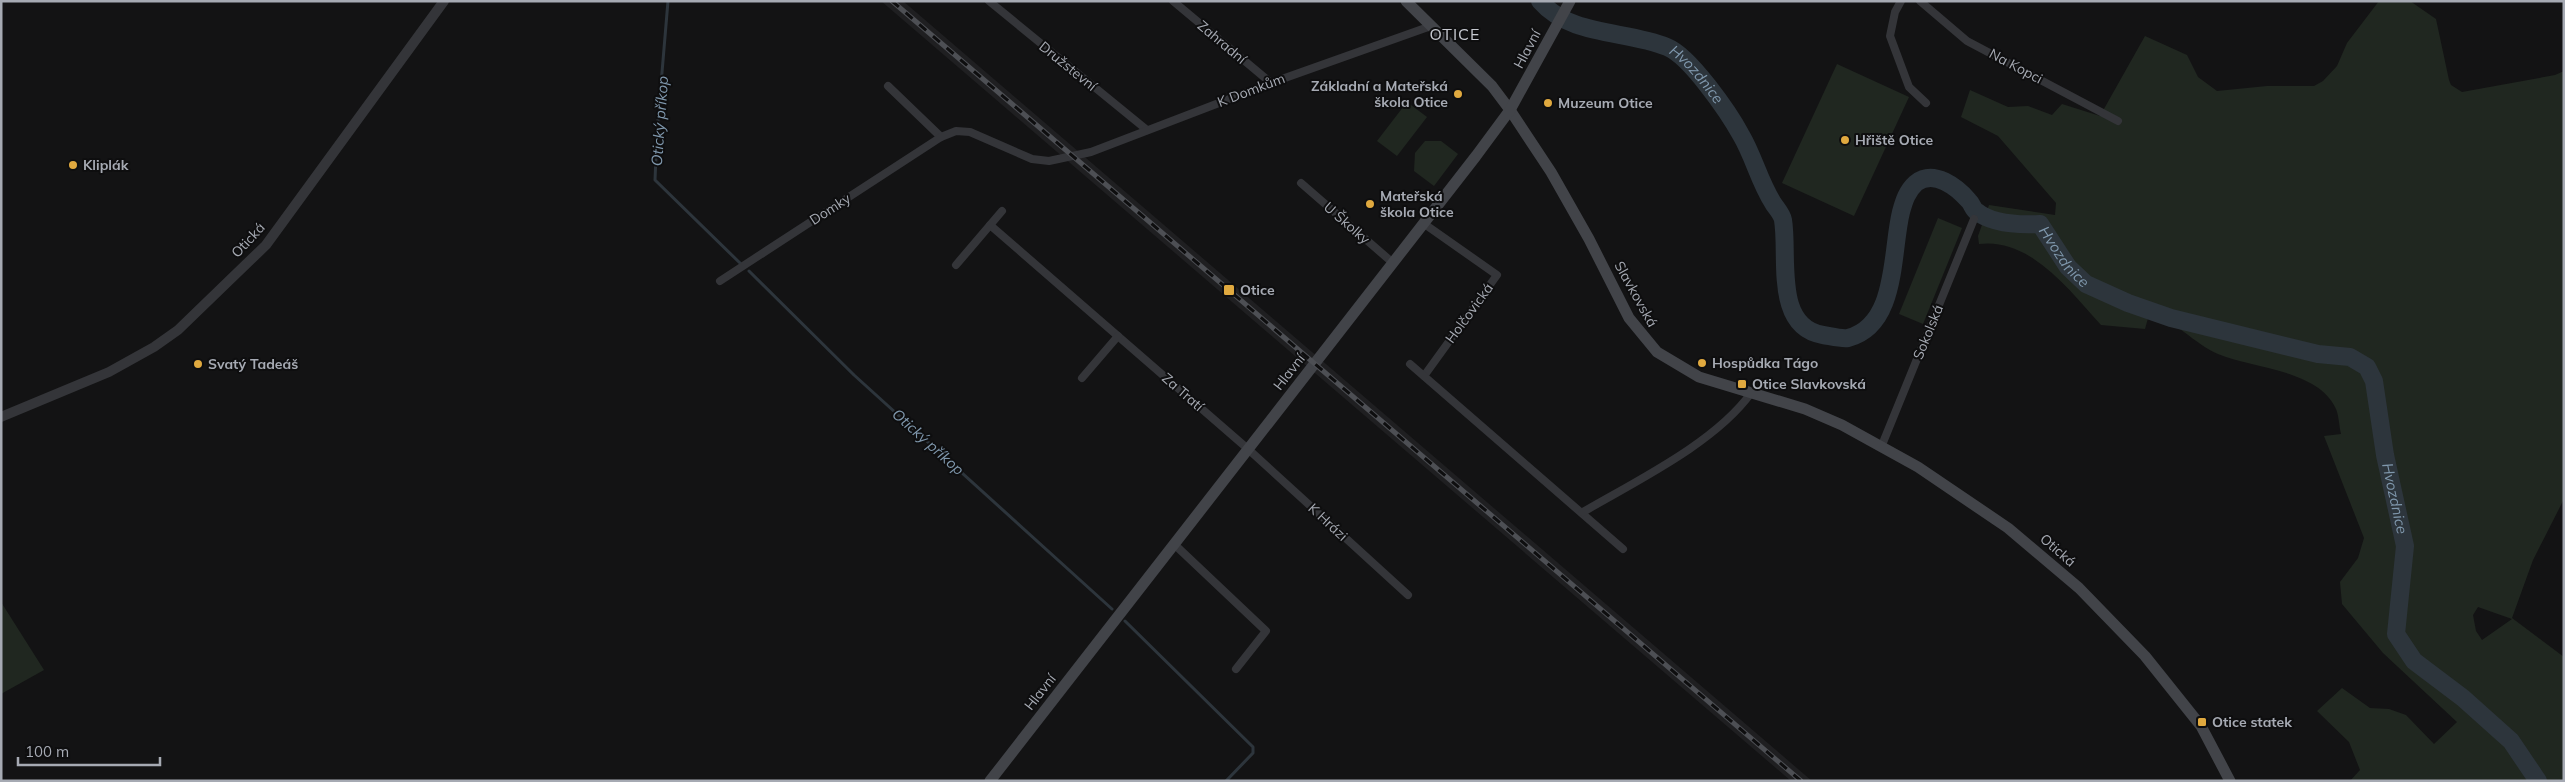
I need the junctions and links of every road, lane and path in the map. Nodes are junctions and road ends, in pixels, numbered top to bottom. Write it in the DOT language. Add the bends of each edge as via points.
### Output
graph roads {
  1 [pos="444,1"];
  2 [pos="989,1"];
  3 [pos="1173,1"];
  4 [pos="1406,1"];
  5 [pos="1570,1"];
  6 [pos="1901,1"];
  7 [pos="1920,1"];
  8 [pos="1431,26"];
  9 [pos="1271,83"];
  10 [pos="888,86"];
  11 [pos="1926,103"];
  12 [pos="1510,110"];
  13 [pos="2118,121"];
  14 [pos="1147,130"];
  15 [pos="941,137"];
  16 [pos="1072,155"];
  17 [pos="1301,183"];
  18 [pos="1002,212"];
  19 [pos="1974,219"];
  20 [pos="1423,222"];
  21 [pos="990,225"];
  22 [pos="1393,263"];
  23 [pos="956,265"];
  24 [pos="720,281"];
  25 [pos="1118,336"];
  26 [pos="1410,364"];
  27 [pos="1424,376"];
  28 [pos="1082,378"];
  29 [pos="1751,393"];
  30 [pos="1805,409"];
  31 [pos="1,417"];
  32 [pos="1882,445"];
  33 [pos="1248,448"];
  34 [pos="1583,512"];
  35 [pos="1174,544"];
  36 [pos="1623,549"];
  37 [pos="1408,595"];
  38 [pos="1236,669"];
  39 [pos="990,781"];
  40 [pos="2230,781"];
  1 -- 31 [label="street, Otická" via="266,245 178,330 109,372"];
  2 -- 14 [label="street, Družstevní"];
  3 -- 9 [label="street, Zahradní"];
  4 -- 8 [label="main road, Slavkovská"];
  5 -- 12 [label="main road, Hlavní"];
  6 -- 11 [label="street" via="1890,36 1909,87"];
  7 -- 13 [label="street, Na Kopci" via="1967,41"];
  8 -- 9 [label="street, K Domkům"];
  8 -- 12 [label="main road, Slavkovská" via="1492,86"];
  9 -- 14 [label="street, K Domkům"];
  10 -- 15 [label="street"];
  12 -- 20 [label="main road, Hlavní"];
  12 -- 29 [label="main road, Slavkovská" via="1551,172 1629,318 1642,336 1657,352 1689,373"];
  14 -- 16 [label="street, K Domkům" via="1091,152"];
  15 -- 16 [label="street, Domky" via="956,130 970,132 1032,158 1049,161"];
  15 -- 24 [label="street, Domky"];
  17 -- 22 [label="street, U Školky"];
  18 -- 21 [label="street"];
  19 -- 32 [label="street, Sokolská"];
  20 -- 22 [label="main road, Hlavní"];
  20 -- 27 [label="street, Holčovická" via="1497,275"];
  21 -- 23 [label="street"];
  21 -- 25 [label="street, Za Tratí"];
  22 -- 33 [label="main road, Hlavní"];
  25 -- 28 [label="street"];
  25 -- 33 [label="street, Za Tratí"];
  26 -- 27 [label="street"];
  27 -- 34 [label="street"];
  29 -- 30 [label="main road, Slavkovská"];
  29 -- 34 [label="street" via="1726,422 1664,464"];
  30 -- 32 [label="main road, Otická"];
  32 -- 40 [label="main road, Otická" via="2008,528 2105,613 2193,714 2213,745"];
  33 -- 35 [label="main road, Hlavní"];
  33 -- 37 [label="street, K Hrázi"];
  34 -- 36 [label="street"];
  35 -- 38 [label="street" via="1266,631"];
  35 -- 39 [label="main road, Hlavní"];
}
